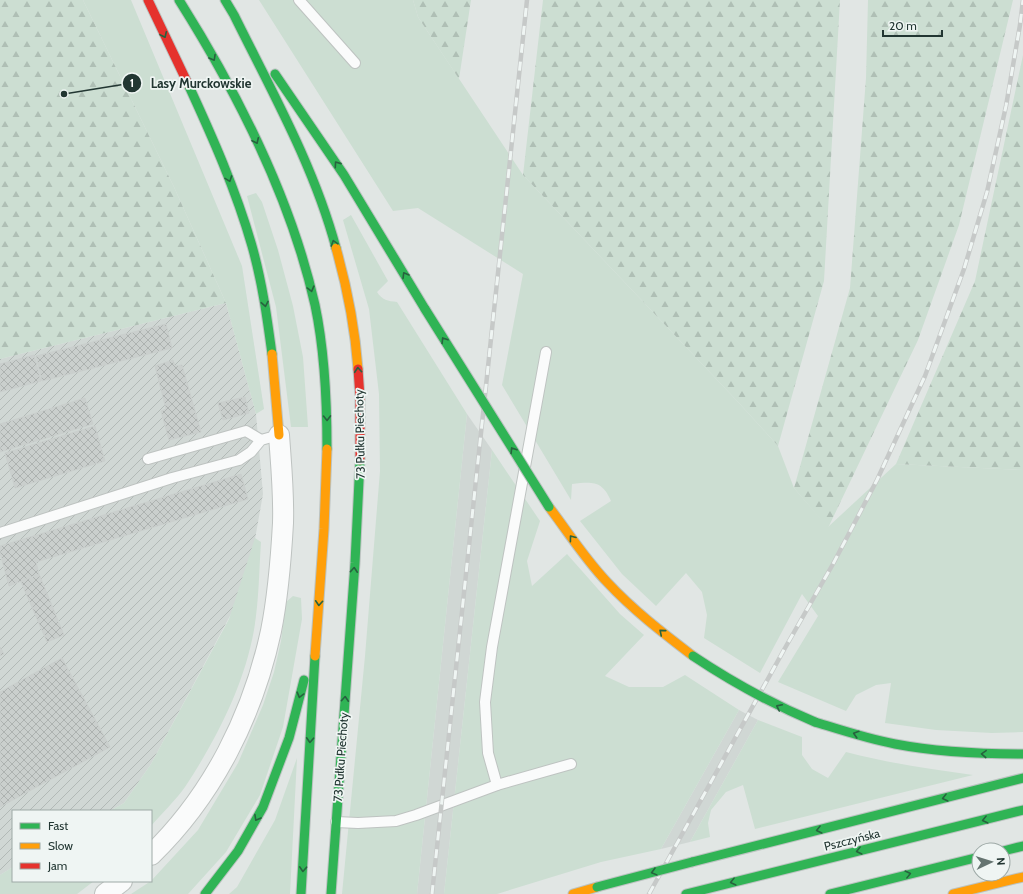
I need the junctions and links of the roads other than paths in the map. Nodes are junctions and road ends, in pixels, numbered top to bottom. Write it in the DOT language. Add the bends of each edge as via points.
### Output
graph roads {
  1 [pos="148,0"];
  2 [pos="179,0"];
  3 [pos="225,0"];
  4 [pos="299,0"];
  5 [pos="234,15"];
  6 [pos="355,63"];
  7 [pos="546,352"];
  8 [pos="270,437"];
  9 [pos="148,459"];
  10 [pos="0,533"];
  11 [pos="316,645"];
  12 [pos="1023,754"];
  13 [pos="571,764"];
  14 [pos="1023,778"];
  15 [pos="497,785"];
  16 [pos="1023,810"];
  17 [pos="336,822"];
  18 [pos="1023,846"];
  19 [pos="1011,849"];
  20 [pos="152,854"];
  21 [pos="971,859"];
  22 [pos="1023,877"];
  23 [pos="121,882"];
  24 [pos="105,894"];
  25 [pos="205,894"];
  26 [pos="301,894"];
  27 [pos="331,894"];
  28 [pos="573,894"];
  29 [pos="686,894"];
  30 [pos="830,894"];
  31 [pos="953,894"];
  1 -- 8 [label="main road, one-way" via="220,155 244,221 260,279 269,329"];
  2 -- 11 [label="main road, one-way" via="240,106 275,180 298,241 313,293 321,333 326,382 328,451"];
  3 -- 5 [label="main road, 73 Pułku Piechoty"];
  4 -- 6 [label="lane"];
  12 -- 5 [label="main road, one-way, bridge" via="923,749 859,736 815,722 743,688 693,656 632,606 606,581 549,507 344,174"];
  17 -- 5 [label="main road, 73 Pułku Piechoty, one-way" via="360,483 360,397 355,330 343,273 305,162"];
  7 -- 15 [label="lane" via="492,647 485,702 488,753"];
  8 -- 9 [label="lane" via="246,431"];
  8 -- 10 [label="lane" via="239,460 172,478"];
  8 -- 20 [label="street" via="283,498 283,523 278,581 261,670 245,716 222,762 191,810"];
  11 -- 25 [label="main road, one-way" via="289,738 263,807 238,851"];
  11 -- 26 [label="main road, one-way"];
  13 -- 15 [label="lane"];
  14 -- 28 [label="main road, one-way, bridge"];
  15 -- 17 [label="lane" via="396,821"];
  16 -- 29 [label="main road, Pszczyńska, one-way"];
  17 -- 27 [label="main road, 73 Pułku Piechoty"];
  18 -- 19 [label="main road"];
  30 -- 21 [label="main road, one-way"];
  22 -- 31 [label="main road"];
  23 -- 24 [label="street"];
}
